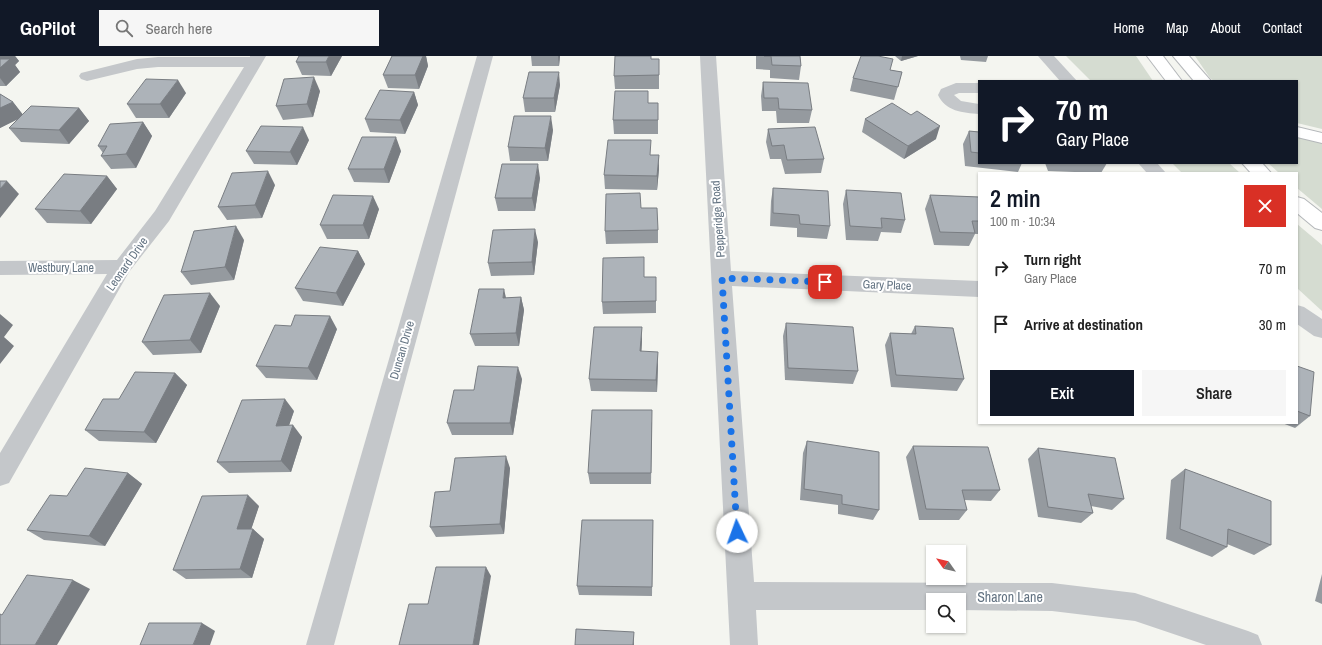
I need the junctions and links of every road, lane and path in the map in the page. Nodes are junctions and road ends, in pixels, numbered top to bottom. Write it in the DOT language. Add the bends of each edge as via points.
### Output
graph roads {
  1 [pos="485,56"];
  2 [pos="708,56"];
  3 [pos="1046,56"];
  4 [pos="1155,56"];
  5 [pos="1181,56"];
  6 [pos="256,59"];
  7 [pos="87,76"];
  8 [pos="1068,80"];
  9 [pos="1173,80"];
  10 [pos="1202,80"];
  11 [pos="978,88"];
  12 [pos="978,109"];
  13 [pos="1298,132"];
  14 [pos="1322,138"];
  15 [pos="1148,164"];
  16 [pos="1252,164"];
  17 [pos="1156,172"];
  18 [pos="1261,172"];
  19 [pos="1298,204"];
  20 [pos="1322,223"];
  21 [pos="122,267"];
  22 [pos="0,268"];
  23 [pos="722,278"];
  24 [pos="978,289"];
  25 [pos="1298,314"];
  26 [pos="1322,330"];
  27 [pos="0,475"];
  28 [pos="741,596"];
  29 [pos="320,645"];
  30 [pos="744,645"];
  31 [pos="1248,645"];
  1 -- 29 [label="street, Duncan Drive"];
  2 -- 23 [label="street, Pepperidge Road"];
  3 -- 8 [label="street"];
  4 -- 9 [label="highway"];
  5 -- 10 [label="highway"];
  6 -- 7 [label="street" via="137,64"];
  6 -- 21 [label="street, Leonard Drive" via="162,216"];
  11 -- 12 [label="street" via="956,88 946,95 950,102"];
  13 -- 14 [label="highway"];
  15 -- 17 [label="street"];
  16 -- 18 [label="highway"];
  19 -- 20 [label="highway"];
  21 -- 22 [label="street, Westbury Lane"];
  21 -- 27 [label="street, Leonard Drive"];
  23 -- 24 [label="street, Gary Place"];
  23 -- 28 [label="street, Pepperidge Road"];
  25 -- 26 [label="street"];
  28 -- 30 [label="street, Pepperidge Road"];
  28 -- 31 [label="street, Sharon Lane" via="1052,597 1135,607"];
}
